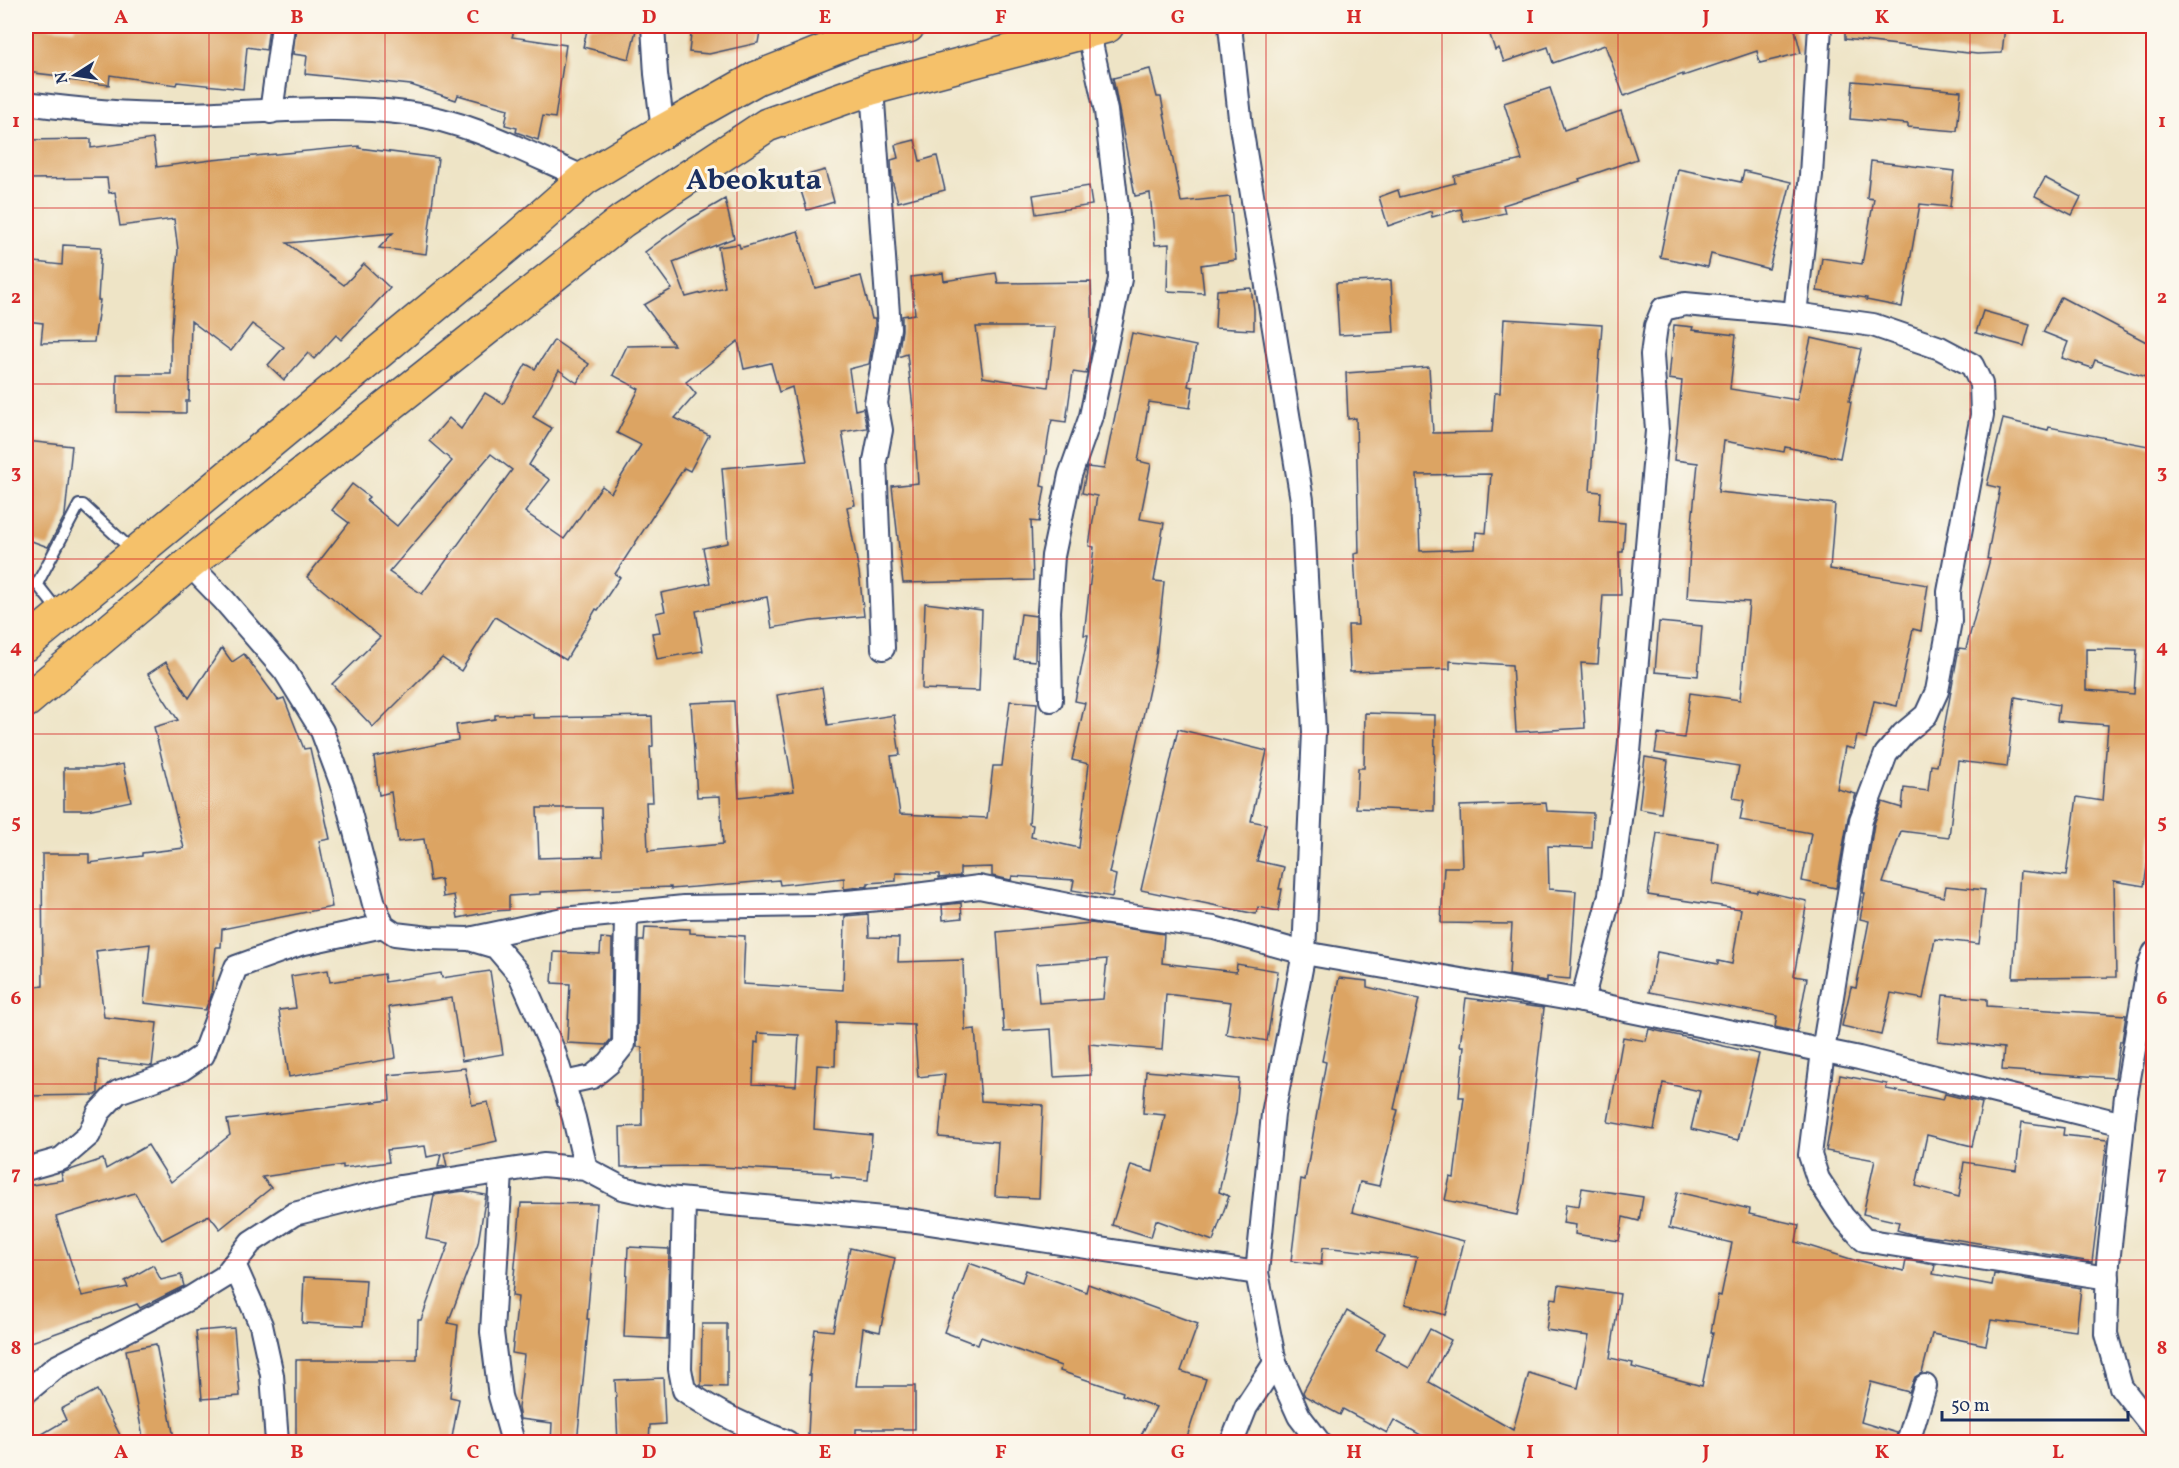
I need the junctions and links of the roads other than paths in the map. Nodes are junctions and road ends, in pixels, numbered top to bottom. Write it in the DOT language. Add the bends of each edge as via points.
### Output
graph roads {
  1 [pos="283,26"];
  2 [pos="653,26"];
  3 [pos="908,26"];
  4 [pos="1230,26"];
  5 [pos="1820,26"];
  6 [pos="1097,28"];
  7 [pos="854,33"];
  8 [pos="872,88"];
  9 [pos="26,103"];
  10 [pos="271,112"];
  11 [pos="663,131"];
  12 [pos="585,178"];
  13 [pos="1795,314"];
  14 [pos="135,552"];
  15 [pos="189,564"];
  16 [pos="61,615"];
  17 [pos="26,644"];
  18 [pos="883,648"];
  19 [pos="1051,700"];
  20 [pos="26,701"];
  21 [pos="626,913"];
  22 [pos="383,926"];
  23 [pos="469,939"];
  24 [pos="2154,952"];
  25 [pos="1304,953"];
  26 [pos="1582,1001"];
  27 [pos="1823,1051"];
  28 [pos="564,1083"];
  29 [pos="2123,1124"];
  30 [pos="26,1169"];
  31 [pos="586,1169"];
  32 [pos="501,1172"];
  33 [pos="684,1200"];
  34 [pos="234,1264"];
  35 [pos="1257,1274"];
  36 [pos="2108,1278"];
  37 [pos="1275,1363"];
  38 [pos="1925,1386"];
  39 [pos="26,1389"];
  40 [pos="2154,1429"];
  41 [pos="277,1443"];
  42 [pos="513,1443"];
  43 [pos="787,1443"];
  44 [pos="1232,1443"];
  45 [pos="1319,1443"];
  46 [pos="1908,1443"];
  1 -- 10 [label="street"];
  2 -- 11 [label="street"];
  3 -- 7 [label="highway"];
  4 -- 25 [label="street" via="1241,127 1302,500 1314,732"];
  5 -- 13 [label="street" via="1811,175"];
  6 -- 8 [label="highway"];
  6 -- 19 [label="street" via="1118,215 1120,279 1091,416 1070,475 1053,556 1049,611"];
  7 -- 11 [label="highway" via="757,78"];
  8 -- 15 [label="highway" via="767,125 622,220"];
  8 -- 18 [label="street" via="889,328 876,403 882,430 875,461"];
  9 -- 10 [label="street" via="98,112"];
  10 -- 12 [label="street" via="407,113 464,126"];
  11 -- 12 [label="highway"];
  12 -- 14 [label="highway" via="519,237"];
  13 -- 26 [label="street" via="1685,304 1663,309 1656,326 1652,355 1657,431 1629,752 1610,895"];
  13 -- 27 [label="street" via="1873,326 1940,348 1972,365 1981,384 1982,415 1949,592 1950,621 1937,691 1926,715 1886,754 1861,820"];
  14 -- 16 [label="highway"];
  14 -- 16 [label="lane" via="79,505 37,584"];
  15 -- 20 [label="highway"];
  15 -- 22 [label="street" via="285,671 322,731 344,790"];
  16 -- 17 [label="highway"];
  21 -- 23 [label="street" via="563,919"];
  21 -- 25 [label="street" via="684,907 815,905 980,887 1103,912 1214,928"];
  21 -- 28 [label="street" via="624,1044 592,1077"];
  22 -- 23 [label="street" via="395,934"];
  22 -- 30 [label="street" via="300,944 236,967 203,1055 181,1070 118,1092 99,1112 89,1135 61,1159"];
  23 -- 28 [label="street" via="496,947 520,975 555,1052"];
  24 -- 29 [label="street" via="2146,979"];
  25 -- 26 [label="street"];
  25 -- 35 [label="street" via="1273,1114"];
  26 -- 27 [label="street"];
  27 -- 29 [label="street"];
  27 -- 36 [label="street" via="1810,1155 1818,1179 1864,1240"];
  28 -- 31 [label="street"];
  29 -- 36 [label="street"];
  31 -- 32 [label="street" via="543,1165"];
  31 -- 33 [label="street" via="622,1188"];
  32 -- 34 [label="street" via="400,1187 294,1215 251,1242"];
  32 -- 42 [label="street" via="492,1332 500,1396"];
  33 -- 35 [label="street" via="916,1221"];
  33 -- 43 [label="street" via="680,1369 684,1390 706,1406"];
  34 -- 39 [label="street" via="224,1277 190,1298 56,1366"];
  34 -- 41 [label="street" via="261,1325 272,1375"];
  35 -- 37 [label="street"];
  36 -- 40 [label="street" via="2106,1334 2121,1387"];
  37 -- 44 [label="street" via="1246,1407"];
  37 -- 45 [label="street" via="1299,1416"];
  38 -- 46 [label="street"];
}
